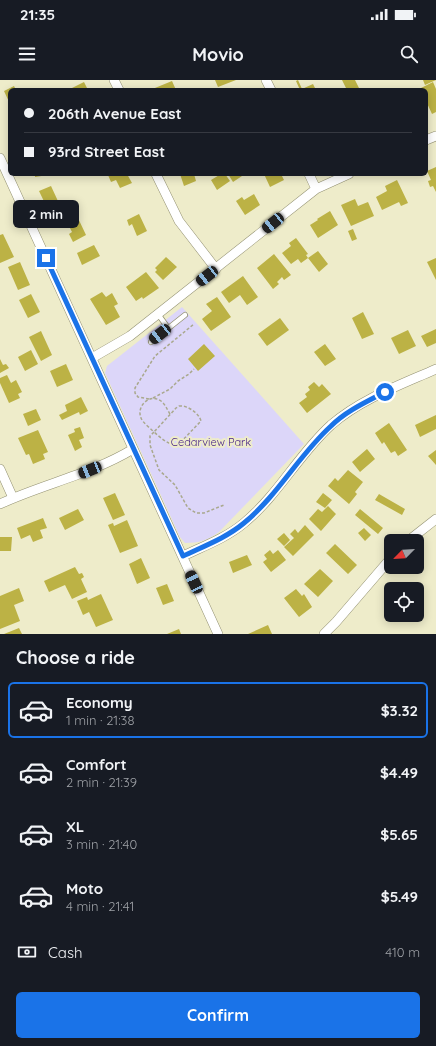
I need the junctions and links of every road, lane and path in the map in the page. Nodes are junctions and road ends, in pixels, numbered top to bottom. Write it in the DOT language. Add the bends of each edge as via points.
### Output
graph roads {
  1 [pos="0,158"];
  2 [pos="8,175"];
  3 [pos="8,176"];
  4 [pos="157,176"];
  5 [pos="310,176"];
  6 [pos="345,176"];
  7 [pos="316,189"];
  8 [pos="216,269"];
  9 [pos="158,314"];
  10 [pos="185,315"];
  11 [pos="194,324"];
  12 [pos="168,328"];
  13 [pos="151,342"];
  14 [pos="92,358"];
  15 [pos="194,369"];
  16 [pos="436,369"];
  17 [pos="153,398"];
  18 [pos="149,399"];
  19 [pos="170,414"];
  20 [pos="154,432"];
  21 [pos="133,449"];
  22 [pos="0,470"];
  23 [pos="13,498"];
  24 [pos="0,504"];
  25 [pos="224,505"];
  26 [pos="436,519"];
  27 [pos="417,534"];
  28 [pos="183,556"];
  29 [pos="384,566"];
  30 [pos="218,634"];
  31 [pos="324,634"];
  1 -- 2 [label="street"];
  3 -- 14 [label="street"];
  4 -- 8 [label="street" via="179,221"];
  5 -- 7 [label="street"];
  6 -- 7 [label="street"];
  7 -- 8 [label="street"];
  8 -- 9 [label="street"];
  9 -- 12 [label="lane"];
  9 -- 14 [label="street" via="130,336"];
  10 -- 12 [label="lane"];
  11 -- 18 [label="path" via="155,356 135,388 138,397"];
  12 -- 13 [label="lane"];
  14 -- 21 [label="street"];
  15 -- 17 [label="path"];
  16 -- 28 [label="street" via="385,392 339,419 316,441 269,498 244,523 223,538"];
  17 -- 18 [label="path"];
  17 -- 19 [label="path" via="162,401"];
  18 -- 20 [label="path" via="142,404 140,412 142,420"];
  19 -- 20 [label="path"];
  19 -- 20 [label="path" via="179,406 185,406 200,417 201,421 180,444 176,445"];
  20 -- 25 [label="path" via="150,436 150,445 160,470 175,485 188,508 196,513 204,513"];
  21 -- 23 [label="street" via="90,470"];
  21 -- 28 [label="street"];
  22 -- 23 [label="street"];
  23 -- 24 [label="street"];
  26 -- 27 [label="street"];
  28 -- 30 [label="street"];
  29 -- 31 [label="street"];
}
